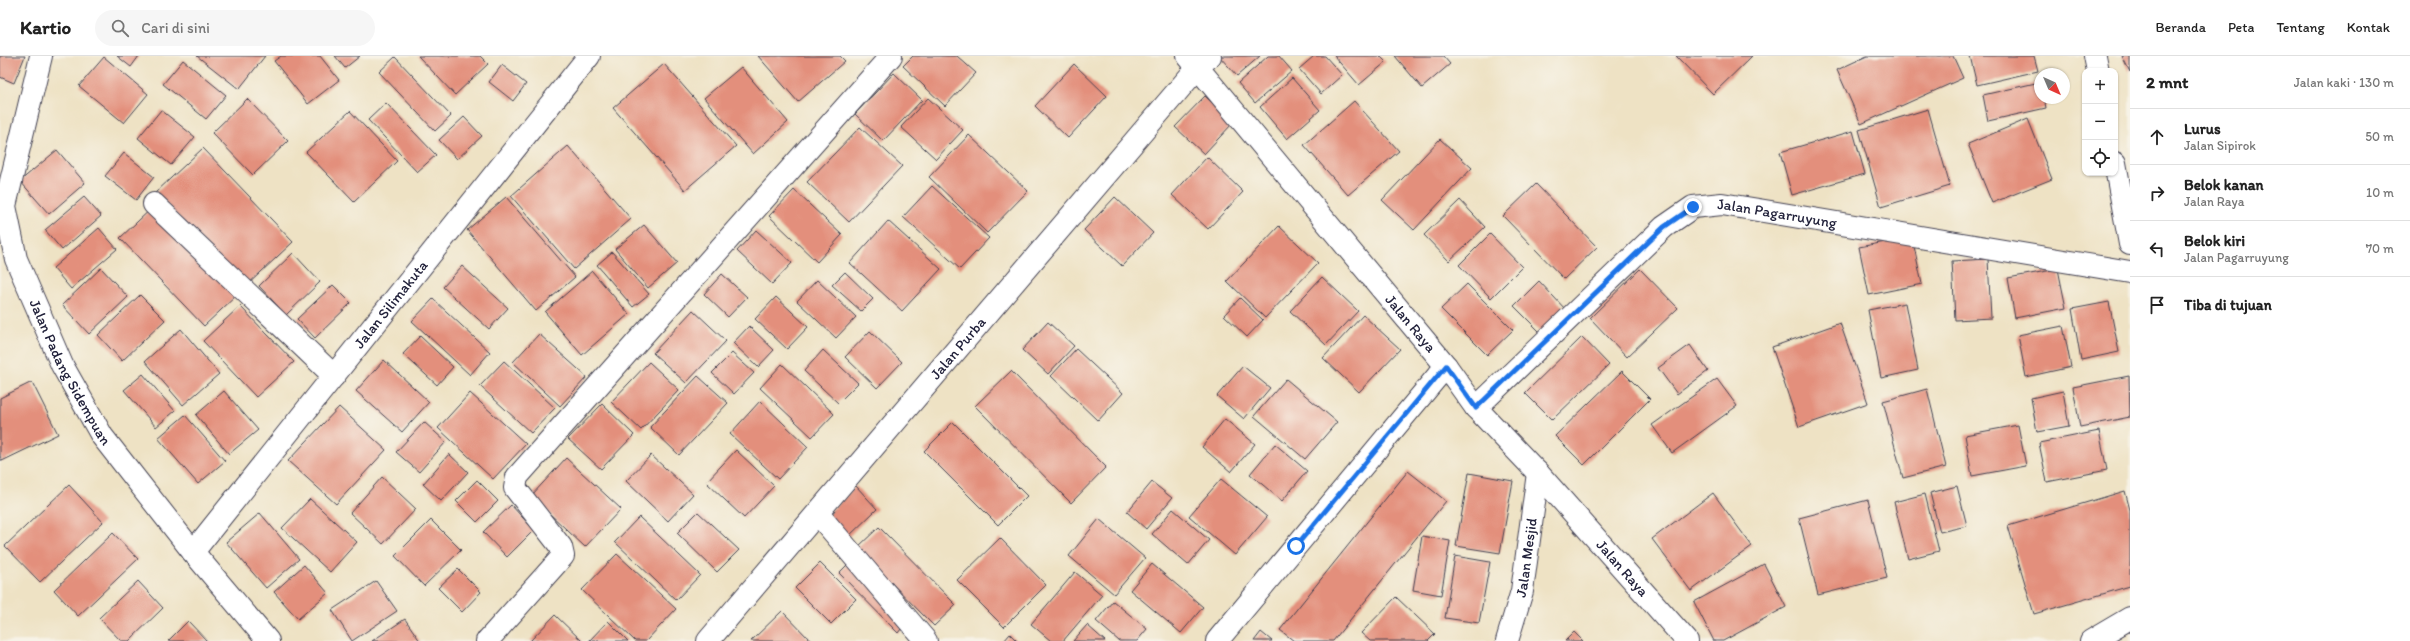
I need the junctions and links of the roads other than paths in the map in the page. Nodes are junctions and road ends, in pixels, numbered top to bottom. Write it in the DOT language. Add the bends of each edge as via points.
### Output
graph roads {
  1 [pos="41,56"];
  2 [pos="589,56"];
  3 [pos="891,56"];
  4 [pos="2095,56"];
  5 [pos="1199,60"];
  6 [pos="2097,68"];
  7 [pos="2117,176"];
  8 [pos="2,203"];
  9 [pos="154,204"];
  10 [pos="2130,244"];
  11 [pos="2130,272"];
  12 [pos="1446,366"];
  13 [pos="334,376"];
  14 [pos="1476,408"];
  15 [pos="1538,473"];
  16 [pos="818,514"];
  17 [pos="193,552"];
  18 [pos="2130,618"];
  19 [pos="268,641"];
  20 [pos="487,641"];
  21 [pos="708,641"];
  22 [pos="926,641"];
  23 [pos="1217,641"];
  24 [pos="1507,641"];
  25 [pos="1687,641"];
  26 [pos="2091,641"];
  1 -- 8 [label="street, Jalan Padang Sidempuan"];
  2 -- 13 [label="street, Jalan Silimakuta"];
  3 -- 20 [label="street" via="517,477 515,488 561,547 563,556"];
  4 -- 6 [label="street"];
  5 -- 12 [label="street, Jalan Raya"];
  5 -- 16 [label="street, Jalan Purba"];
  7 -- 10 [label="street"];
  8 -- 17 [label="street, Jalan Padang Sidempuan" via="16,259 62,365 102,436"];
  9 -- 13 [label="street"];
  11 -- 14 [label="street, Jalan Pagarruyung" via="1722,204 1693,207 1664,227"];
  12 -- 14 [label="street, Jalan Raya"];
  12 -- 23 [label="street"];
  13 -- 17 [label="street, Jalan Silimakuta"];
  14 -- 15 [label="street, Jalan Raya"];
  15 -- 24 [label="street, Jalan Mesjid" via="1522,590"];
  15 -- 25 [label="street, Jalan Raya"];
  16 -- 21 [label="street, Jalan Purba"];
  16 -- 22 [label="street"];
  17 -- 19 [label="street, Jalan Padang Sidempuan"];
  18 -- 26 [label="street"];
}
